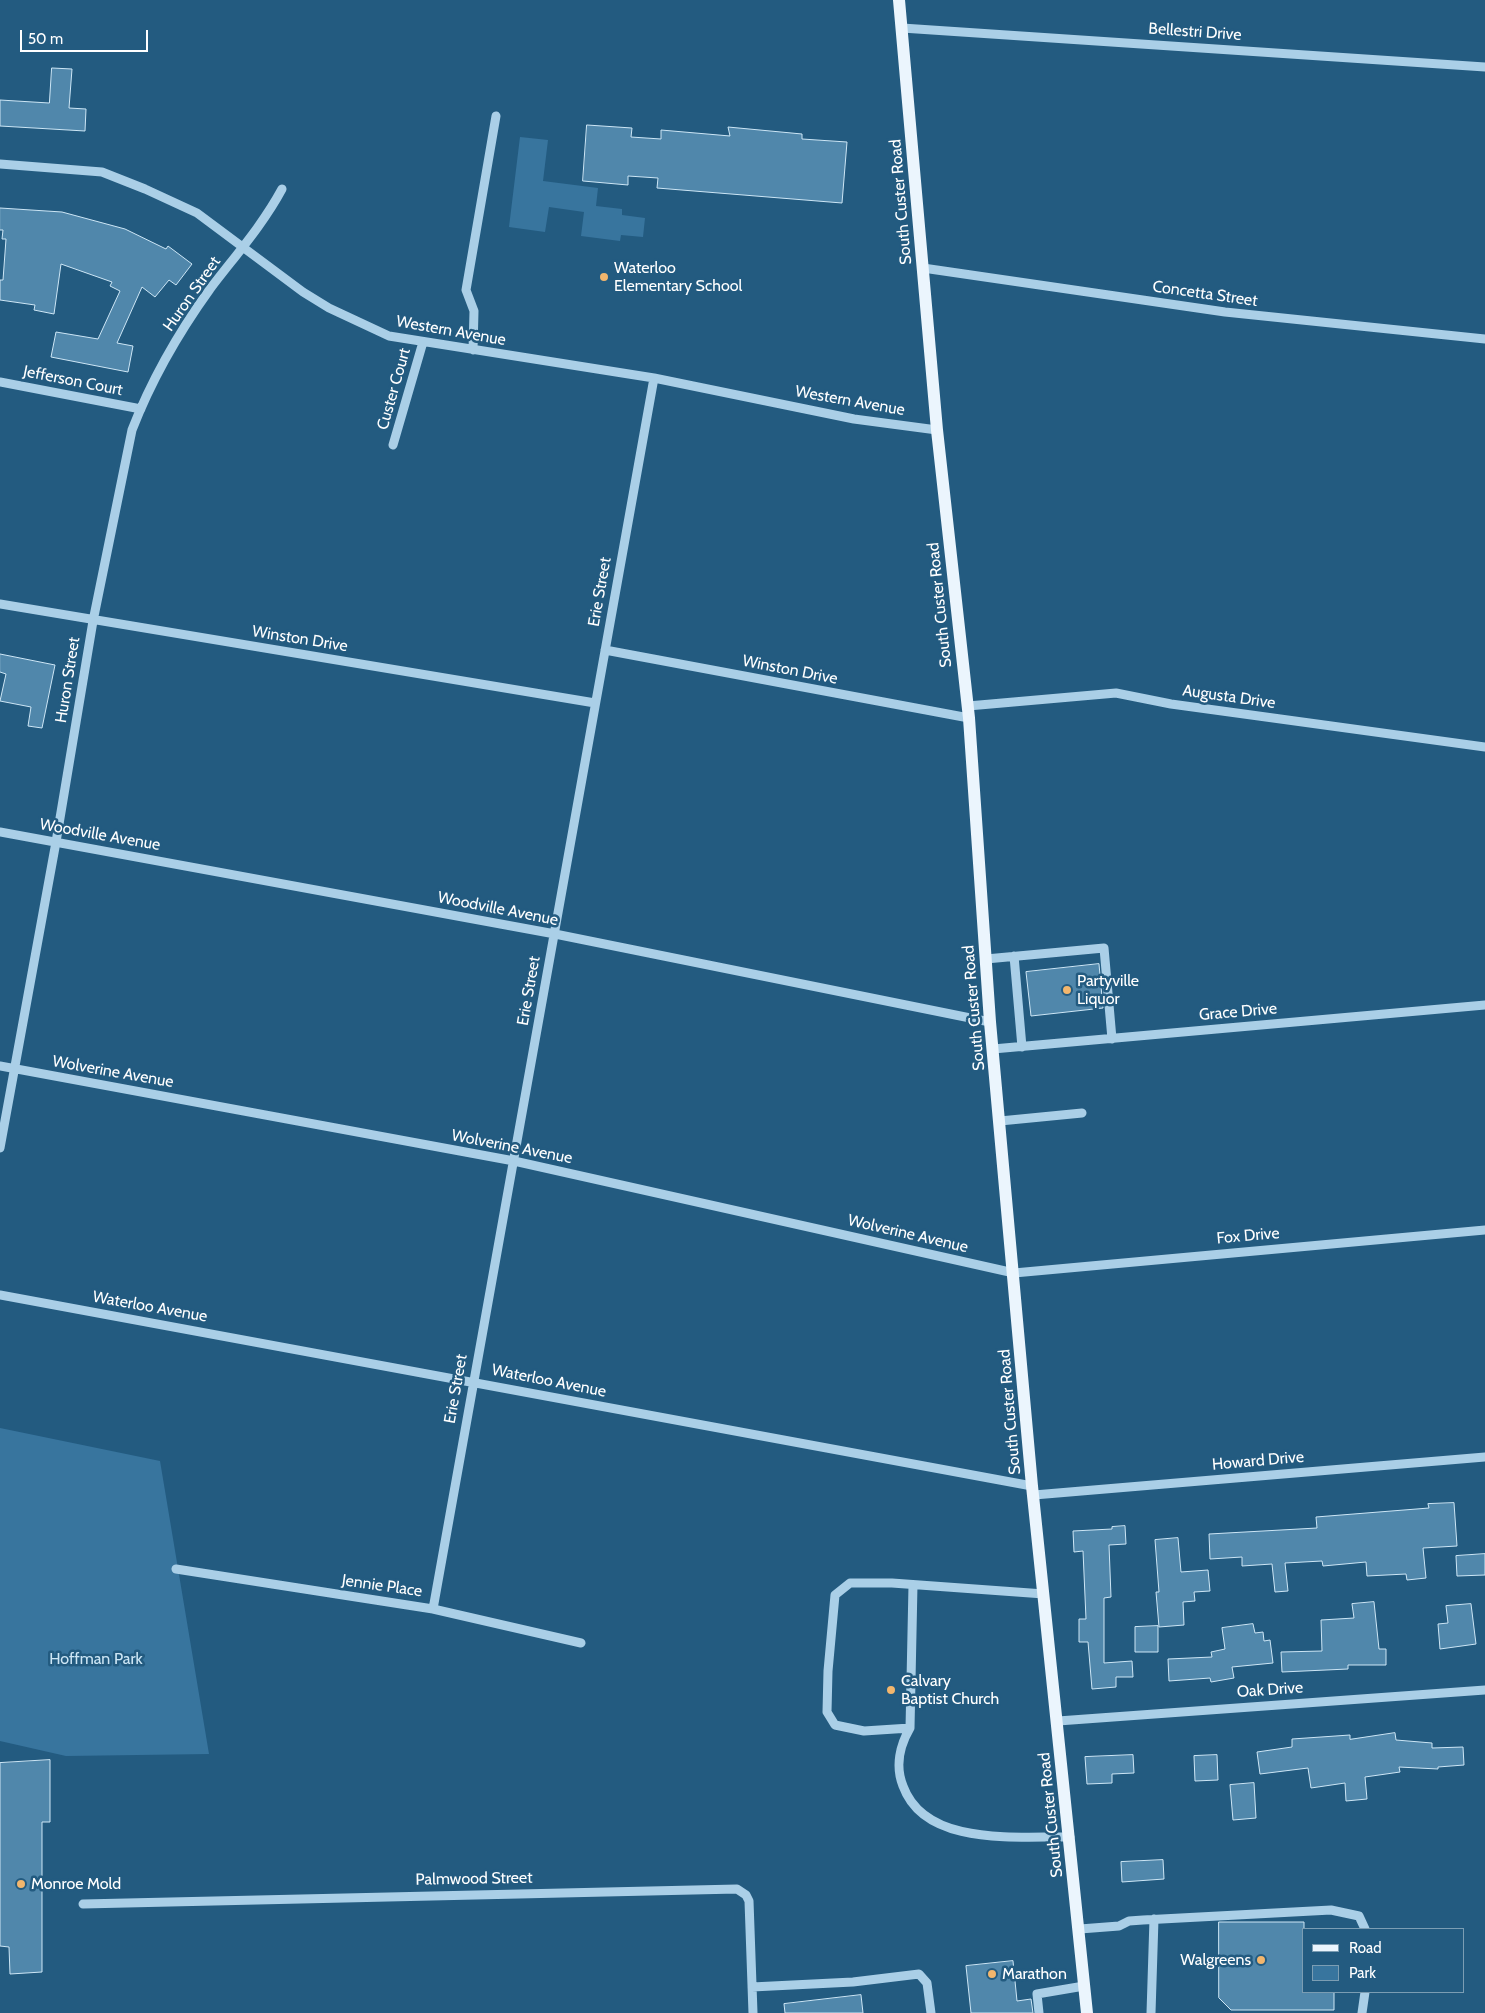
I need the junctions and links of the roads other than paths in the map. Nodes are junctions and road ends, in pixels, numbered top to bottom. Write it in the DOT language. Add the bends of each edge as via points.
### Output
graph roads {
  1 [pos="899,0"];
  2 [pos="902,28"];
  3 [pos="1485,67"];
  4 [pos="496,116"];
  5 [pos="0,164"];
  6 [pos="282,189"];
  7 [pos="244,247"];
  8 [pos="923,268"];
  9 [pos="1485,340"];
  10 [pos="423,342"];
  11 [pos="474,350"];
  12 [pos="654,378"];
  13 [pos="0,382"];
  14 [pos="141,409"];
  15 [pos="937,430"];
  16 [pos="393,445"];
  17 [pos="0,604"];
  18 [pos="93,621"];
  19 [pos="605,650"];
  20 [pos="595,703"];
  21 [pos="969,712"];
  22 [pos="1485,748"];
  23 [pos="0,832"];
  24 [pos="56,842"];
  25 [pos="555,934"];
  26 [pos="1014,956"];
  27 [pos="986,958"];
  28 [pos="1485,1005"];
  29 [pos="990,1022"];
  30 [pos="1112,1039"];
  31 [pos="1022,1047"];
  32 [pos="994,1050"];
  33 [pos="0,1066"];
  34 [pos="13,1068"];
  35 [pos="1082,1113"];
  36 [pos="1000,1121"];
  37 [pos="0,1148"];
  38 [pos="514,1161"];
  39 [pos="1485,1230"];
  40 [pos="1014,1273"];
  41 [pos="0,1295"];
  42 [pos="473,1382"];
  43 [pos="1485,1457"];
  44 [pos="1033,1491"];
  45 [pos="176,1569"];
  46 [pos="913,1586"];
  47 [pos="1044,1594"];
  48 [pos="433,1609"];
  49 [pos="581,1643"];
  50 [pos="1485,1690"];
  51 [pos="1058,1721"];
  52 [pos="910,1728"];
  53 [pos="1070,1837"];
  54 [pos="83,1904"];
  55 [pos="1154,1919"];
  56 [pos="1365,1928"];
  57 [pos="1080,1929"];
  58 [pos="1084,1986"];
  59 [pos="752,1987"];
  60 [pos="1365,1993"];
  61 [pos="753,2013"];
  62 [pos="931,2013"];
  63 [pos="1039,2013"];
  64 [pos="1087,2013"];
  65 [pos="1151,2013"];
  66 [pos="1362,2013"];
  1 -- 2 [label="main road, South Custer Road"];
  2 -- 3 [label="street, Bellestri Drive"];
  2 -- 8 [label="main road, South Custer Road"];
  4 -- 11 [label="street" via="466,290 474,311"];
  5 -- 7 [label="street, Western Avenue" via="102,172 197,213"];
  6 -- 7 [label="street, Huron Street"];
  7 -- 10 [label="street, Western Avenue" via="329,308 389,336"];
  7 -- 14 [label="street, Huron Street" via="191,316"];
  8 -- 9 [label="street, Concetta Street" via="1225,312"];
  8 -- 15 [label="main road, South Custer Road"];
  10 -- 11 [label="street, Western Avenue"];
  10 -- 16 [label="street, Custer Court"];
  11 -- 12 [label="street, Western Avenue"];
  12 -- 15 [label="street, Western Avenue" via="854,419"];
  12 -- 19 [label="street, Erie Street"];
  13 -- 14 [label="street, Jefferson Court"];
  14 -- 18 [label="street, Huron Street" via="127,450"];
  15 -- 21 [label="main road, South Custer Road"];
  17 -- 18 [label="street, Winston Drive"];
  18 -- 20 [label="street, Winston Drive"];
  18 -- 24 [label="street, Huron Street"];
  19 -- 20 [label="street, Erie Street"];
  19 -- 21 [label="street, Winston Drive"];
  20 -- 25 [label="street, Erie Street"];
  21 -- 22 [label="street, Augusta Drive" via="1116,693 1172,704"];
  21 -- 27 [label="main road, South Custer Road"];
  23 -- 24 [label="street, Woodville Avenue"];
  24 -- 25 [label="street, Woodville Avenue"];
  24 -- 34 [label="street, Huron Street"];
  25 -- 29 [label="street, Woodville Avenue"];
  25 -- 38 [label="street, Erie Street"];
  26 -- 27 [label="street"];
  26 -- 30 [label="street" via="1104,948"];
  26 -- 31 [label="street"];
  27 -- 29 [label="main road, South Custer Road"];
  28 -- 30 [label="street, Grace Drive"];
  29 -- 32 [label="main road, South Custer Road"];
  30 -- 31 [label="street, Grace Drive"];
  31 -- 32 [label="street, Grace Drive"];
  32 -- 36 [label="main road, South Custer Road"];
  33 -- 34 [label="street, Wolverine Avenue"];
  34 -- 37 [label="street, Huron Street"];
  34 -- 38 [label="street, Wolverine Avenue"];
  35 -- 36 [label="street"];
  36 -- 40 [label="main road, South Custer Road"];
  38 -- 40 [label="street, Wolverine Avenue"];
  38 -- 42 [label="street, Erie Street"];
  39 -- 40 [label="street, Fox Drive"];
  40 -- 44 [label="main road, South Custer Road"];
  41 -- 42 [label="street, Waterloo Avenue"];
  42 -- 44 [label="street, Waterloo Avenue"];
  42 -- 48 [label="street, Erie Street"];
  43 -- 44 [label="street, Howard Drive"];
  44 -- 47 [label="main road, South Custer Road"];
  45 -- 48 [label="street, Jennie Place"];
  46 -- 47 [label="street"];
  46 -- 52 [label="street"];
  46 -- 52 [label="street" via="850,1583 835,1595 827,1712 834,1724 864,1731"];
  47 -- 51 [label="main road, South Custer Road"];
  48 -- 49 [label="street, Jennie Place"];
  50 -- 51 [label="street, Oak Drive"];
  51 -- 53 [label="main road, South Custer Road"];
  52 -- 53 [label="street" via="902,1742 899,1775 907,1797 921,1815 950,1830 1000,1836"];
  53 -- 57 [label="main road, South Custer Road"];
  54 -- 59 [label="street, Palmwood Street" via="737,1889 749,1901"];
  55 -- 56 [label="street" via="1331,1910 1359,1916"];
  55 -- 57 [label="street"];
  55 -- 65 [label="street"];
  57 -- 58 [label="main road, South Custer Road"];
  58 -- 63 [label="street" via="1037,1994"];
  58 -- 64 [label="main road, South Custer Road"];
  59 -- 61 [label="street, Palmwood Street"];
  59 -- 62 [label="street" via="853,1982 919,1974 926,1983"];
  60 -- 66 [label="street"];
}
